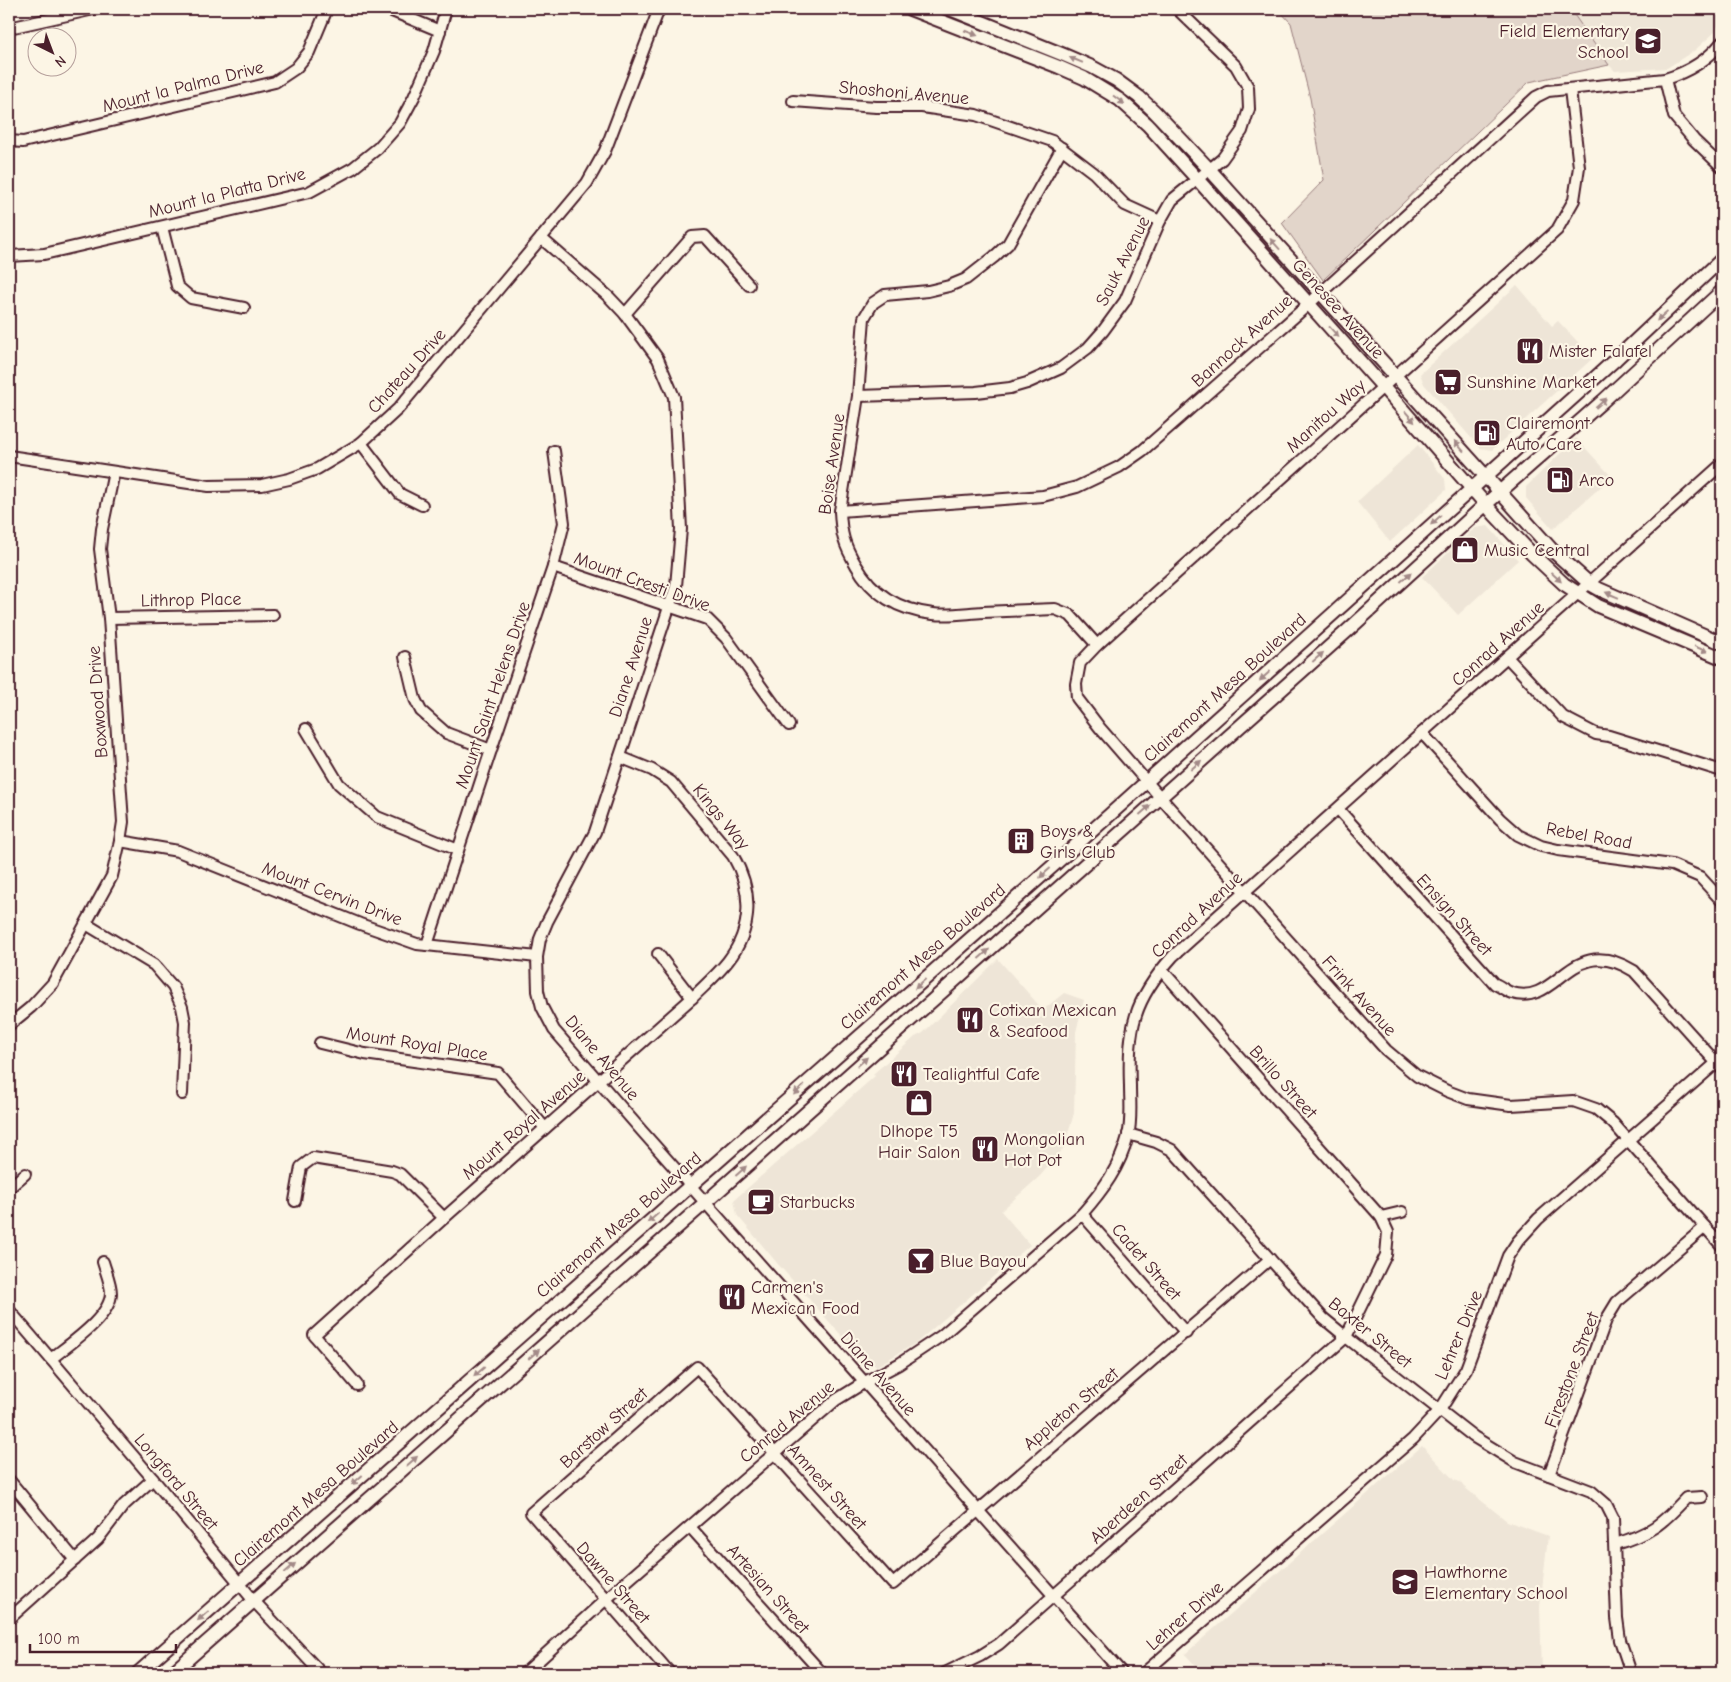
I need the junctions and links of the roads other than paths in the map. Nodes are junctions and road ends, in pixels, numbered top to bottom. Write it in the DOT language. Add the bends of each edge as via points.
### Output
graph roads {
  1 [pos="94,9"];
  2 [pos="327,9"];
  3 [pos="387,9"];
  4 [pos="446,9"];
  5 [pos="659,9"];
  6 [pos="910,9"];
  7 [pos="950,9"];
  8 [pos="1178,9"];
  9 [pos="9,28"];
  10 [pos="440,31"];
  11 [pos="1722,42"];
  12 [pos="1665,79"];
  13 [pos="1570,89"];
  14 [pos="793,101"];
  15 [pos="9,140"];
  16 [pos="1062,148"];
  17 [pos="1722,167"];
  18 [pos="1210,170"];
  19 [pos="1198,180"];
  20 [pos="1160,222"];
  21 [pos="162,227"];
  22 [pos="541,238"];
  23 [pos="9,256"];
  24 [pos="1722,259"];
  25 [pos="749,285"];
  26 [pos="1722,291"];
  27 [pos="1320,293"];
  28 [pos="1309,304"];
  29 [pos="244,308"];
  30 [pos="625,314"];
  31 [pos="1396,376"];
  32 [pos="1383,387"];
  33 [pos="858,396"];
  34 [pos="361,443"];
  35 [pos="554,452"];
  36 [pos="9,456"];
  37 [pos="1721,469"];
  38 [pos="114,472"];
  39 [pos="1485,476"];
  40 [pos="1472,487"];
  41 [pos="1499,493"];
  42 [pos="1486,504"];
  43 [pos="422,505"];
  44 [pos="840,511"];
  45 [pos="553,567"];
  46 [pos="1590,584"];
  47 [pos="1578,594"];
  48 [pos="668,606"];
  49 [pos="273,614"];
  50 [pos="109,618"];
  51 [pos="1722,643"];
  52 [pos="1097,644"];
  53 [pos="405,657"];
  54 [pos="1508,657"];
  55 [pos="1722,658"];
  56 [pos="789,725"];
  57 [pos="306,729"];
  58 [pos="1422,733"];
  59 [pos="491,750"];
  60 [pos="620,757"];
  61 [pos="1722,771"];
  62 [pos="1146,782"];
  63 [pos="1160,797"];
  64 [pos="1338,809"];
  65 [pos="120,841"];
  66 [pos="458,850"];
  67 [pos="1245,892"];
  68 [pos="1722,902"];
  69 [pos="86,924"];
  70 [pos="744,931"];
  71 [pos="427,945"];
  72 [pos="658,954"];
  73 [pos="537,957"];
  74 [pos="1162,970"];
  75 [pos="692,998"];
  76 [pos="9,1025"];
  77 [pos="320,1043"];
  78 [pos="1720,1063"];
  79 [pos="599,1081"];
  80 [pos="182,1094"];
  81 [pos="545,1128"];
  82 [pos="1128,1134"];
  83 [pos="1629,1140"];
  84 [pos="25,1174"];
  85 [pos="690,1186"];
  86 [pos="9,1188"];
  87 [pos="295,1201"];
  88 [pos="705,1203"];
  89 [pos="1402,1212"];
  90 [pos="1082,1214"];
  91 [pos="1381,1217"];
  92 [pos="444,1218"];
  93 [pos="1705,1227"];
  94 [pos="1722,1246"];
  95 [pos="1270,1259"];
  96 [pos="103,1262"];
  97 [pos="9,1310"];
  98 [pos="1186,1332"];
  99 [pos="1346,1337"];
  100 [pos="51,1359"];
  101 [pos="697,1366"];
  102 [pos="865,1382"];
  103 [pos="357,1385"];
  104 [pos="1440,1410"];
  105 [pos="774,1453"];
  106 [pos="1549,1475"];
  107 [pos="153,1479"];
  108 [pos="9,1480"];
  109 [pos="1702,1497"];
  110 [pos="978,1511"];
  111 [pos="532,1514"];
  112 [pos="690,1527"];
  113 [pos="1615,1544"];
  114 [pos="75,1560"];
  115 [pos="240,1584"];
  116 [pos="893,1584"];
  117 [pos="1054,1596"];
  118 [pos="254,1600"];
  119 [pos="605,1600"];
  120 [pos="9,1619"];
  121 [pos="138,1673"];
  122 [pos="172,1673"];
  123 [pos="321,1673"];
  124 [pos="525,1673"];
  125 [pos="670,1673"];
  126 [pos="822,1673"];
  127 [pos="945,1673"];
  128 [pos="1122,1673"];
  129 [pos="1144,1673"];
  130 [pos="1631,1673"];
  1 -- 9 [label="street"];
  2 -- 15 [label="street, Mount la Palma Drive" via="309,52 296,68 275,82 22,142"];
  3 -- 10 [label="street"];
  4 -- 10 [label="street, Mount la Platta Drive"];
  5 -- 22 [label="street, Chateau Drive" via="605,151 587,183"];
  6 -- 19 [label="main road, Genesee Avenue, one-way" via="1059,67 1100,87 1143,119"];
  18 -- 7 [label="main road, Genesee Avenue, one-way" via="1154,111 1116,80 1064,55"];
  8 -- 18 [label="street, Sauk Avenue" via="1236,66 1248,87 1249,109 1242,131"];
  10 -- 21 [label="street, Mount la Platta Drive" via="400,124 353,168 310,192"];
  11 -- 12 [label="street, Bannock Avenue" via="1711,55 1683,74"];
  12 -- 13 [label="street, Bannock Avenue"];
  12 -- 17 [label="street" via="1674,116"];
  13 -- 27 [label="street, Bannock Avenue" via="1548,91 1536,97"];
  13 -- 31 [label="street, Manitou Way" via="1579,167 1574,200 1558,230"];
  14 -- 16 [label="street, Shoshoni Avenue" via="922,107 976,115 1052,141"];
  16 -- 20 [label="street, Shoshoni Avenue" via="1094,173 1125,205"];
  16 -- 33 [label="street, Boise Avenue" via="1008,244 994,257 966,279 949,286 885,295 873,303 864,318"];
  18 -- 19 [label="street, Sauk Avenue"];
  27 -- 18 [label="main road, Genesee Avenue, one-way"];
  19 -- 20 [label="street, Sauk Avenue" via="1172,200"];
  19 -- 28 [label="main road, Genesee Avenue"];
  20 -- 33 [label="street, Sauk Avenue" via="1125,301 1088,348 1061,368 1010,388"];
  21 -- 23 [label="street, Mount la Platta Drive" via="44,254"];
  21 -- 29 [label="street" via="177,286 191,298"];
  22 -- 30 [label="street, Diane Avenue"];
  22 -- 34 [label="street, Chateau Drive" via="398,409"];
  24 -- 39 [label="main road, Clairemont Mesa Boulevard, one-way"];
  25 -- 30 [label="street" via="704,236 692,237"];
  41 -- 26 [label="main road, one-way"];
  27 -- 28 [label="street, Bannock Avenue"];
  27 -- 31 [label="main road, Genesee Avenue"];
  28 -- 32 [label="main road, Genesee Avenue, one-way"];
  28 -- 44 [label="street, Bannock Avenue" via="1142,451 1119,467 1077,487 1043,496"];
  30 -- 48 [label="street, Diane Avenue" via="658,358 674,397 682,529 676,586"];
  31 -- 32 [label="street, Manitou Way"];
  39 -- 31 [label="main road, Genesee Avenue, one-way"];
  32 -- 40 [label="main road, Genesee Avenue, one-way"];
  32 -- 52 [label="street, Manitou Way"];
  33 -- 44 [label="street, Boise Avenue"];
  34 -- 38 [label="street, Chateau Drive" via="317,469 262,485 208,486"];
  34 -- 43 [label="street" via="400,494"];
  35 -- 45 [label="street, Mount Saint Helens Drive" via="564,523"];
  36 -- 38 [label="street, Chateau Drive"];
  37 -- 46 [label="street, Conrad Avenue"];
  38 -- 50 [label="street, Boxwood Drive" via="100,549"];
  39 -- 40 [label="main road, Clairemont Mesa Boulevard"];
  39 -- 41 [label="main road, Genesee Avenue"];
  40 -- 42 [label="main road, Genesee Avenue"];
  40 -- 62 [label="main road, Clairemont Mesa Boulevard, one-way"];
  41 -- 42 [label="main road"];
  41 -- 46 [label="main road, Genesee Avenue" via="1553,551"];
  42 -- 47 [label="main road, Genesee Avenue, one-way" via="1532,554"];
  63 -- 42 [label="main road, one-way"];
  44 -- 52 [label="street, Boise Avenue" via="842,538 864,580 880,594 907,609 934,614 1055,610 1070,615"];
  45 -- 48 [label="street, Mount Cresti Drive"];
  45 -- 59 [label="street, Mount Saint Helens Drive"];
  46 -- 47 [label="street, Conrad Avenue"];
  51 -- 46 [label="main road, Genesee Avenue, one-way"];
  47 -- 54 [label="street, Conrad Avenue"];
  47 -- 55 [label="main road, Genesee Avenue, one-way" via="1598,606"];
  48 -- 56 [label="street, Mount Cresti Drive" via="707,619 726,638"];
  48 -- 60 [label="street, Diane Avenue"];
  49 -- 50 [label="street, Lithrop Place"];
  50 -- 65 [label="street, Boxwood Drive" via="122,822"];
  52 -- 62 [label="street, Frink Avenue" via="1080,662 1077,698"];
  53 -- 59 [label="street" via="421,711 446,733"];
  54 -- 58 [label="street, Conrad Avenue"];
  54 -- 61 [label="street" via="1563,717 1596,734"];
  57 -- 66 [label="street" via="339,784 376,816"];
  58 -- 64 [label="street, Conrad Avenue"];
  58 -- 68 [label="street, Rebel Road" via="1518,835 1558,850 1672,865 1700,877"];
  59 -- 66 [label="street, Mount Saint Helens Drive"];
  60 -- 70 [label="street, Kings Way" via="671,782 733,856 748,892"];
  60 -- 73 [label="street, Diane Avenue" via="595,832 546,922"];
  62 -- 63 [label="street, Frink Avenue"];
  62 -- 85 [label="main road, Clairemont Mesa Boulevard, one-way"];
  63 -- 67 [label="street, Frink Avenue"];
  88 -- 63 [label="main road, one-way"];
  64 -- 67 [label="street, Conrad Avenue"];
  64 -- 78 [label="street, Ensign Street" via="1495,984 1512,993 1530,994 1544,989 1580,963 1604,958 1621,962 1634,971"];
  65 -- 69 [label="street, Boxwood Drive" via="112,876"];
  65 -- 71 [label="street, Mount Cervin Drive" via="178,851 360,924"];
  66 -- 71 [label="street, Mount Saint Helens Drive"];
  67 -- 74 [label="street, Conrad Avenue" via="1173,956"];
  67 -- 83 [label="street, Frink Avenue" via="1386,1050 1417,1076 1468,1099 1511,1105 1573,1102 1596,1110"];
  69 -- 76 [label="street, Boxwood Drive" via="53,982"];
  69 -- 80 [label="street" via="154,964 172,987 185,1022"];
  70 -- 75 [label="street, Mount Royal Avenue" via="727,962"];
  71 -- 73 [label="street, Mount Cervin Drive"];
  72 -- 75 [label="street"];
  73 -- 79 [label="street, Diane Avenue" via="542,1007 554,1030"];
  74 -- 82 [label="street, Conrad Avenue" via="1152,981 1131,1030"];
  74 -- 91 [label="street, Brillo Street"];
  75 -- 79 [label="street, Mount Royal Avenue"];
  77 -- 81 [label="street, Mount Royal Place" via="365,1054 498,1073"];
  78 -- 83 [label="street, Lehrer Drive"];
  79 -- 81 [label="street, Mount Royal Avenue"];
  79 -- 85 [label="street, Diane Avenue"];
  81 -- 92 [label="street, Mount Royal Avenue"];
  82 -- 90 [label="street, Conrad Avenue" via="1114,1172"];
  82 -- 95 [label="street, Baxter Street" via="1172,1150"];
  83 -- 93 [label="street, Frink Avenue"];
  83 -- 104 [label="street, Lehrer Drive" via="1538,1219 1518,1241 1508,1256 1466,1369"];
  84 -- 86 [label="street"];
  85 -- 88 [label="street, Diane Avenue"];
  85 -- 115 [label="main road, Clairemont Mesa Boulevard, one-way"];
  87 -- 92 [label="street" via="301,1167 313,1158 400,1174"];
  88 -- 102 [label="street, Diane Avenue"];
  118 -- 88 [label="main road, one-way"];
  89 -- 91 [label="street"];
  90 -- 98 [label="street, Cadet Street"];
  90 -- 102 [label="street, Conrad Avenue" via="941,1336"];
  91 -- 99 [label="street, Brillo Street" via="1388,1232 1386,1255"];
  92 -- 103 [label="street, Mount Royal Avenue" via="314,1335"];
  93 -- 94 [label="street, Frink Avenue"];
  93 -- 106 [label="street, Firestone Street" via="1617,1302 1606,1320"];
  95 -- 98 [label="street, Appleton Street"];
  95 -- 99 [label="street, Baxter Street" via="1323,1318"];
  96 -- 100 [label="street" via="111,1293 107,1308"];
  97 -- 100 [label="street, Longford Street"];
  98 -- 110 [label="street, Appleton Street"];
  99 -- 104 [label="street, Baxter Street"];
  99 -- 117 [label="street, Aberdeen Street"];
  100 -- 107 [label="street, Longford Street"];
  101 -- 105 [label="street, Amnest Street"];
  101 -- 111 [label="street, Barstow Street"];
  102 -- 105 [label="street, Conrad Avenue" via="836,1400"];
  102 -- 110 [label="street, Diane Avenue"];
  104 -- 106 [label="street, Baxter Street" via="1474,1437 1515,1462"];
  104 -- 129 [label="street, Lehrer Drive" via="1413,1439"];
  105 -- 112 [label="street, Conrad Avenue"];
  105 -- 116 [label="street, Amnest Street"];
  106 -- 113 [label="street, Baxter Street" via="1591,1491 1606,1504 1613,1518"];
  107 -- 114 [label="street" via="124,1505 98,1539"];
  107 -- 115 [label="street, Longford Street"];
  108 -- 114 [label="street"];
  109 -- 113 [label="street" via="1686,1498 1653,1529"];
  110 -- 116 [label="street, Appleton Street"];
  110 -- 117 [label="street, Diane Avenue"];
  111 -- 119 [label="street, Dawne Street"];
  112 -- 119 [label="street, Conrad Avenue"];
  112 -- 126 [label="street, Artesian Street"];
  113 -- 130 [label="street, Baxter Street" via="1617,1618 1620,1640"];
  114 -- 120 [label="street"];
  115 -- 118 [label="street, Longford Street"];
  115 -- 121 [label="main road, Clairemont Mesa Boulevard, one-way"];
  117 -- 127 [label="street, Aberdeen Street" via="999,1644"];
  117 -- 128 [label="street, Diane Avenue"];
  118 -- 122 [label="main road"];
  118 -- 123 [label="street, Longford Street"];
  119 -- 124 [label="street, Conrad Avenue"];
  119 -- 125 [label="street, Dawne Street"];
}
